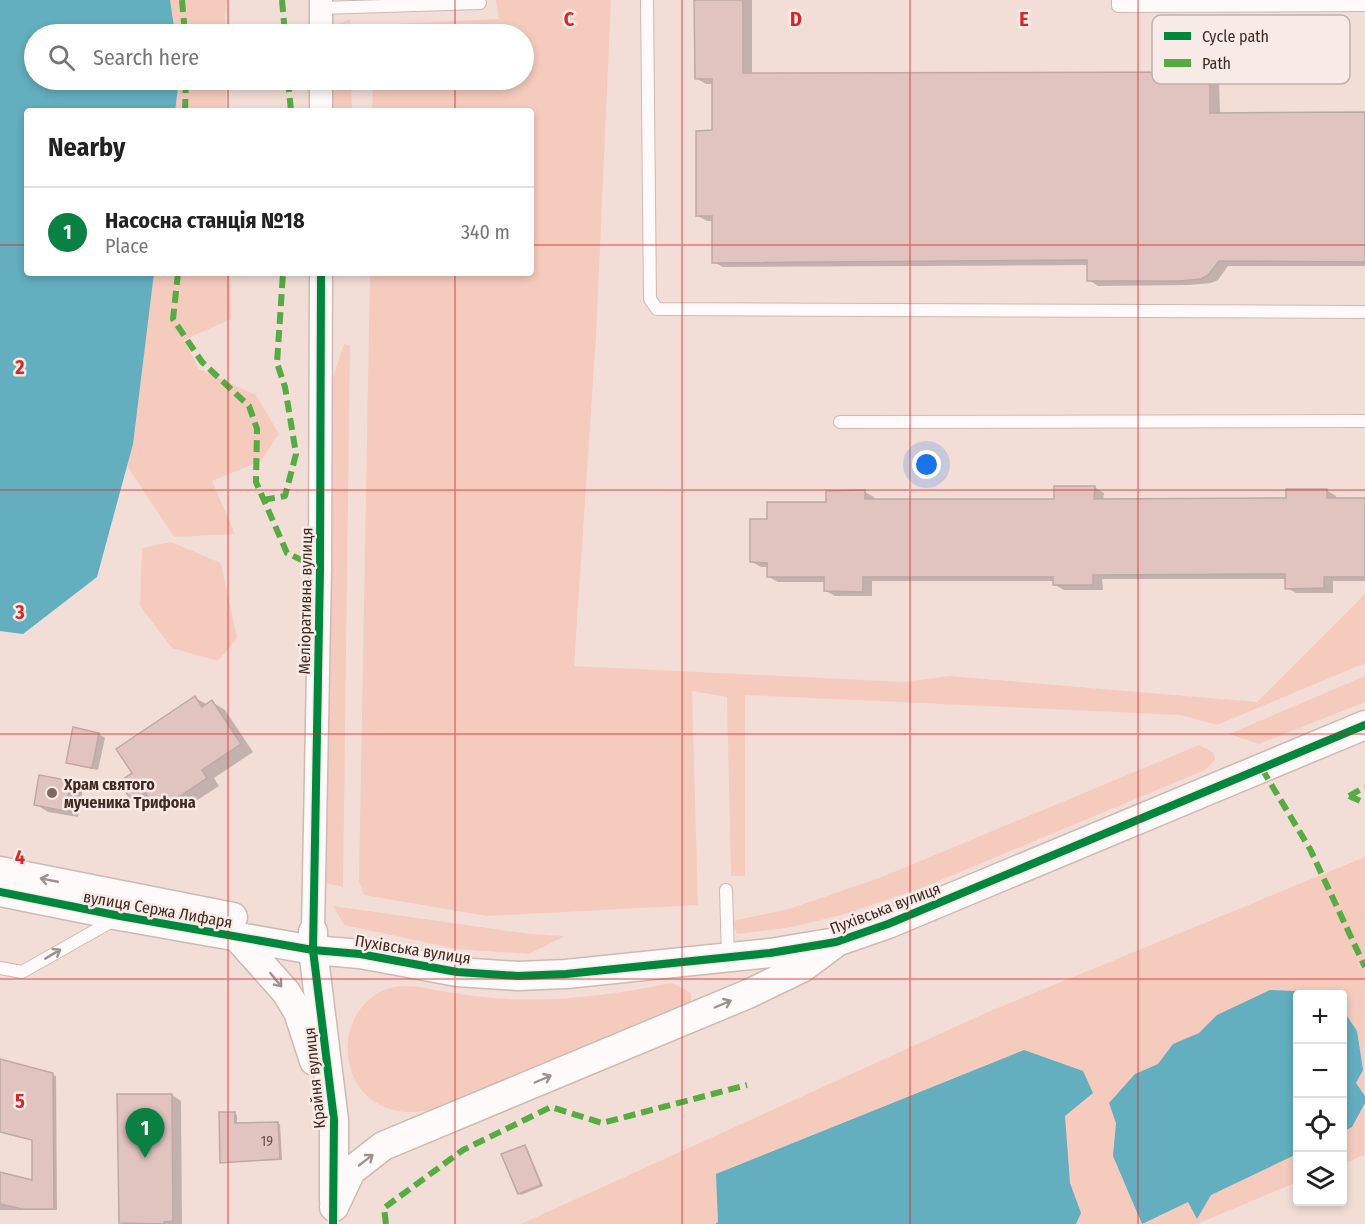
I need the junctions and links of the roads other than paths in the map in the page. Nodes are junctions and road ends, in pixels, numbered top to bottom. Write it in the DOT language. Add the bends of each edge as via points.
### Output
graph roads {
  1 [pos="647,0"];
  2 [pos="1118,0"];
  3 [pos="480,3"];
  4 [pos="321,4"];
  5 [pos="1365,5"];
  6 [pos="321,24"];
  7 [pos="321,90"];
  8 [pos="321,108"];
  9 [pos="321,276"];
  10 [pos="1365,312"];
  11 [pos="1365,421"];
  12 [pos="840,422"];
  13 [pos="1365,725"];
  14 [pos="0,871"];
  15 [pos="726,890"];
  16 [pos="0,892"];
  17 [pos="120,916"];
  18 [pos="237,937"];
  19 [pos="313,940"];
  20 [pos="836,942"];
  21 [pos="728,958"];
  22 [pos="0,968"];
  23 [pos="334,1120"];
  24 [pos="333,1215"];
  1 -- 10 [label="lane" via="650,299 657,309"];
  2 -- 5 [label="lane" via="1118,6"];
  3 -- 4 [label="lane"];
  4 -- 6 [label="street"];
  7 -- 8 [label="street"];
  9 -- 19 [label="street, Меліоративна вулиця"];
  11 -- 12 [label="lane"];
  13 -- 20 [label="street, Пухівська вулиця" via="910,915"];
  19 -- 14 [label="street, вулиця Сержа Лифаря, one-way" via="241,918"];
  15 -- 21 [label="lane"];
  16 -- 17 [label="street, вулиця Сержа Лифаря"];
  17 -- 18 [label="street, вулиця Сержа Лифаря"];
  22 -- 17 [label="lane, one-way" via="22,972"];
  18 -- 19 [label="street, вулиця Сержа Лифаря"];
  18 -- 23 [label="street, one-way" via="286,992 297,1012"];
  19 -- 21 [label="street, Пухівська вулиця" via="360,954 457,972 518,976 566,975"];
  19 -- 23 [label="street, Крайня вулиця"];
  20 -- 21 [label="street, Пухівська вулиця"];
  24 -- 20 [label="street, one-way" via="351,1171 383,1146 748,994 802,968"];
  23 -- 24 [label="street, Крайня вулиця"];
}
